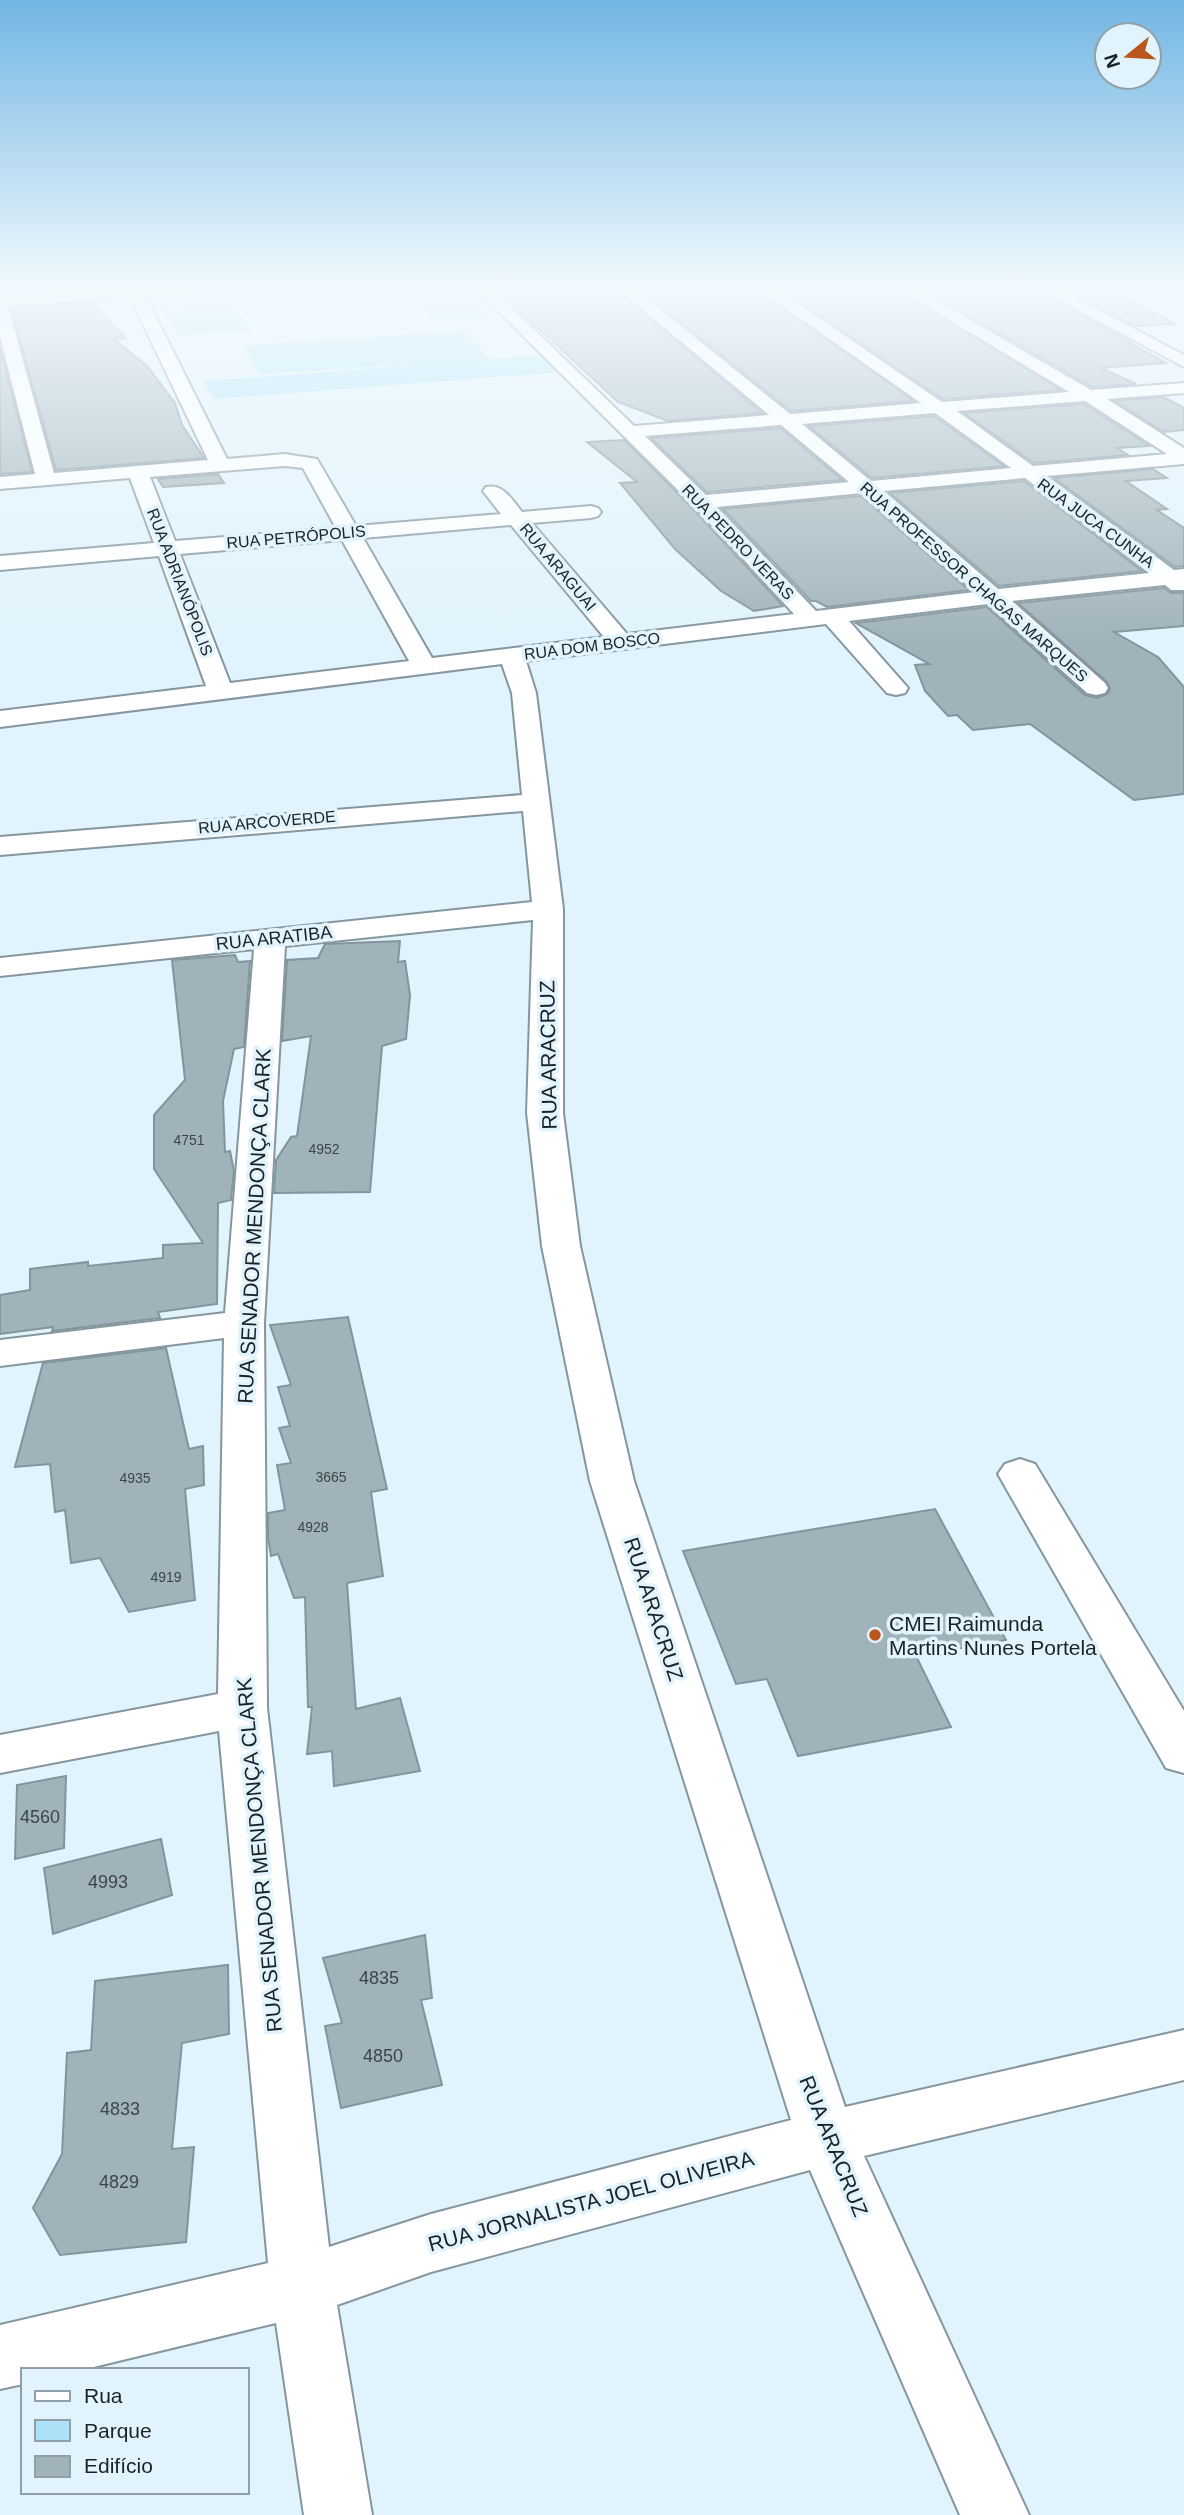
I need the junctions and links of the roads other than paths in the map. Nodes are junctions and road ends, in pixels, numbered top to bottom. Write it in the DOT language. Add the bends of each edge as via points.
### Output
graph roads {
  1 [pos="27,406"];
  2 [pos="191,406"];
  3 [pos="603,406"];
  4 [pos="772,406"];
  5 [pos="960,406"];
  6 [pos="1105,406"];
  7 [pos="940,408"];
  8 [pos="790,421"];
  9 [pos="629,432"];
  10 [pos="1184,457"];
  11 [pos="220,465"];
  12 [pos="138,472"];
  13 [pos="1028,472"];
  14 [pos="46,480"];
  15 [pos="0,483"];
  16 [pos="866,486"];
  17 [pos="493,491"];
  18 [pos="701,502"];
  19 [pos="591,512"];
  20 [pos="517,518"];
  21 [pos="349,533"];
  22 [pos="167,549"];
  23 [pos="0,563"];
  24 [pos="1180,581"];
  25 [pos="995,596"];
  26 [pos="822,618"];
  27 [pos="622,643"];
  28 [pos="512,656"];
  29 [pos="424,666"];
  30 [pos="896,688"];
  31 [pos="1096,688"];
  32 [pos="221,692"];
  33 [pos="0,719"];
  34 [pos="535,802"];
  35 [pos="0,846"];
  36 [pos="548,909"];
  37 [pos="270,939"];
  38 [pos="0,967"];
  39 [pos="244,1323"];
  40 [pos="0,1353"];
  41 [pos="1020,1474"];
  42 [pos="242,1708"];
  43 [pos="0,1754"];
  44 [pos="1184,1754"];
  45 [pos="1184,2056"];
  46 [pos="826,2138"];
  47 [pos="302,2286"];
  48 [pos="0,2357"];
  49 [pos="338,2515"];
  50 [pos="995,2515"];
  1 -- 14 [label="street"];
  2 -- 11 [label="street"];
  3 -- 9 [label="street, RUA PEDRO VERAS"];
  4 -- 8 [label="street, RUA PROFESSOR CHAGAS MARQUES"];
  5 -- 7 [label="street"];
  6 -- 10 [label="street"];
  7 -- 8 [label="street"];
  7 -- 13 [label="street, RUA JUCA CUNHA"];
  8 -- 9 [label="street"];
  8 -- 16 [label="street, RUA PROFESSOR CHAGAS MARQUES"];
  9 -- 18 [label="street, RUA PEDRO VERAS"];
  10 -- 13 [label="street"];
  11 -- 12 [label="street"];
  11 -- 21 [label="street" via="293,459 310,463"];
  12 -- 14 [label="street"];
  12 -- 22 [label="street, RUA ADRIANÓPOLIS"];
  13 -- 16 [label="street"];
  13 -- 24 [label="street, RUA JUCA CUNHA"];
  14 -- 15 [label="street"];
  16 -- 18 [label="street"];
  16 -- 25 [label="street, RUA PROFESSOR CHAGAS MARQUES"];
  17 -- 20 [label="street, RUA ARAGUAI"];
  18 -- 26 [label="street, RUA PEDRO VERAS"];
  19 -- 20 [label="street, RUA PETRÓPOLIS"];
  20 -- 21 [label="street, RUA PETRÓPOLIS"];
  20 -- 27 [label="street, RUA ARAGUAI"];
  21 -- 22 [label="street, RUA PETRÓPOLIS"];
  21 -- 29 [label="street"];
  22 -- 23 [label="street, RUA PETRÓPOLIS"];
  22 -- 32 [label="street, RUA ADRIANÓPOLIS"];
  24 -- 25 [label="street, RUA DOM BOSCO"];
  25 -- 26 [label="street, RUA DOM BOSCO"];
  25 -- 31 [label="street, RUA PROFESSOR CHAGAS MARQUES"];
  26 -- 27 [label="street, RUA DOM BOSCO"];
  26 -- 30 [label="street, RUA PEDRO VERAS"];
  27 -- 28 [label="street, RUA DOM BOSCO"];
  28 -- 29 [label="street, RUA DOM BOSCO"];
  28 -- 34 [label="street, RUA ARACRUZ" via="524,693"];
  29 -- 32 [label="street, RUA DOM BOSCO"];
  32 -- 33 [label="street, RUA DOM BOSCO"];
  34 -- 35 [label="street, RUA ARCOVERDE"];
  34 -- 36 [label="street, RUA ARACRUZ"];
  36 -- 37 [label="street, RUA ARATIBA"];
  36 -- 46 [label="street, RUA ARACRUZ" via="545,1114 561,1246 609,1468"];
  37 -- 38 [label="street, RUA ARATIBA"];
  37 -- 39 [label="street, RUA SENADOR MENDONÇA CLARK"];
  39 -- 40 [label="street"];
  39 -- 42 [label="street, RUA SENADOR MENDONÇA CLARK"];
  41 -- 44 [label="street"];
  42 -- 43 [label="street"];
  42 -- 47 [label="street, RUA SENADOR MENDONÇA CLARK"];
  45 -- 46 [label="street, RUA JORNALISTA JOEL OLIVEIRA"];
  46 -- 47 [label="street, RUA JORNALISTA JOEL OLIVEIRA" via="431,2243"];
  46 -- 50 [label="street, RUA ARACRUZ"];
  47 -- 48 [label="street, RUA JORNALISTA JOEL OLIVEIRA"];
  47 -- 49 [label="street, RUA SENADOR MENDONÇA CLARK"];
}
